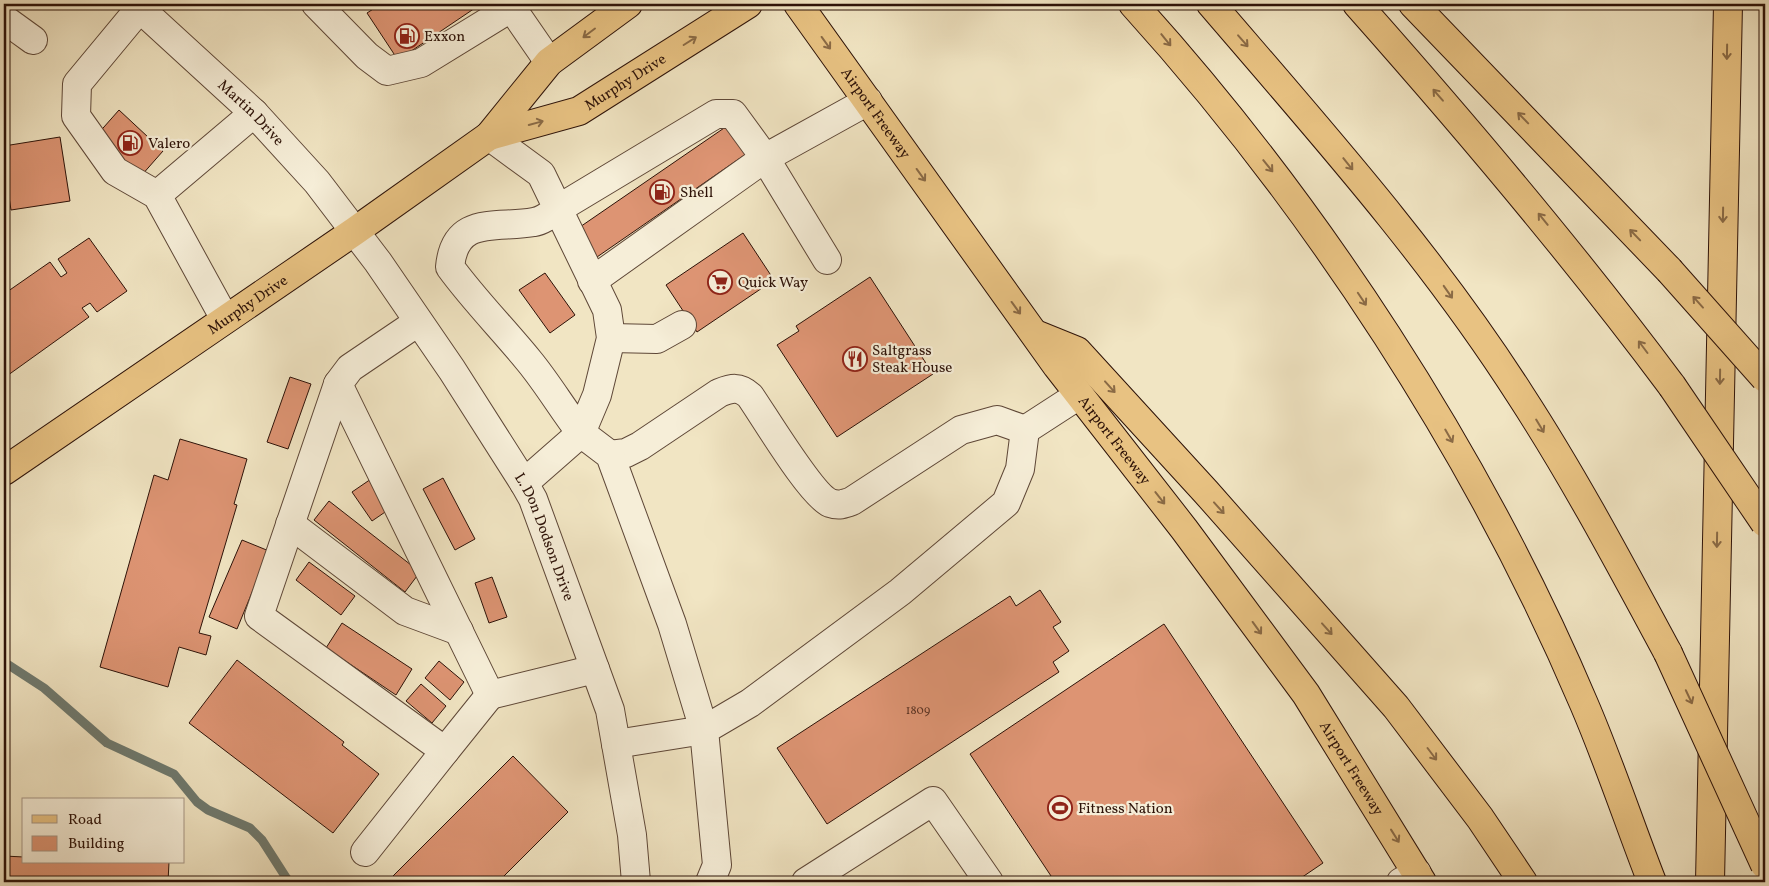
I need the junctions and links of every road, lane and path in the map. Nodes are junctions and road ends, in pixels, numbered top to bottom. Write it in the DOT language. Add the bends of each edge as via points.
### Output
graph roads {
  1 [pos="316,4"];
  2 [pos="628,4"];
  3 [pos="748,4"];
  4 [pos="798,4"];
  5 [pos="1133,4"];
  6 [pos="1211,4"];
  7 [pos="1357,4"];
  8 [pos="1413,4"];
  9 [pos="1728,4"];
  10 [pos="513,5"];
  11 [pos="149,9"];
  12 [pos="4,19"];
  13 [pos="33,40"];
  14 [pos="550,62"];
  15 [pos="868,101"];
  16 [pos="254,113"];
  17 [pos="489,136"];
  18 [pos="765,158"];
  19 [pos="158,195"];
  20 [pos="558,209"];
  21 [pos="355,231"];
  22 [pos="828,260"];
  23 [pos="592,281"];
  24 [pos="225,320"];
  25 [pos="418,322"];
  26 [pos="682,325"];
  27 [pos="1035,334"];
  28 [pos="611,338"];
  29 [pos="1765,378"];
  30 [pos="338,384"];
  31 [pos="1079,395"];
  32 [pos="1025,430"];
  33 [pos="581,433"];
  34 [pos="610,455"];
  35 [pos="4,471"];
  36 [pos="524,483"];
  37 [pos="1765,522"];
  38 [pos="290,524"];
  39 [pos="459,631"];
  40 [pos="595,669"];
  41 [pos="490,695"];
  42 [pos="704,730"];
  43 [pos="616,744"];
  44 [pos="445,751"];
  45 [pos="365,852"];
  46 [pos="1765,865"];
  47 [pos="1413,879"];
  48 [pos="636,882"];
  49 [pos="710,882"];
  50 [pos="806,882"];
  51 [pos="989,882"];
  52 [pos="1523,882"];
  53 [pos="1652,882"];
  54 [pos="1710,882"];
  1 -- 10 [label="street" via="367,56 387,70 421,63"];
  2 -- 14 [label="main road, Murphy Drive, one-way"];
  17 -- 3 [label="main road, Murphy Drive, one-way" via="580,111"];
  4 -- 15 [label="main road, Airport Freeway, one-way"];
  5 -- 53 [label="main road, one-way" via="1284,186 1369,310 1448,435 1519,566 1584,704"];
  6 -- 46 [label="main road, one-way, bridge" via="1335,148 1436,274 1521,395 1596,519 1668,653"];
  37 -- 7 [label="main road, one-way, bridge" via="1607,298 1528,201"];
  29 -- 8 [label="main road, one-way, bridge" via="1669,270"];
  9 -- 54 [label="main road, one-way"];
  10 -- 14 [label="street"];
  11 -- 16 [label="street, Martin Drive"];
  11 -- 19 [label="street" via="77,84 76,116 115,171"];
  12 -- 13 [label="street"];
  14 -- 17 [label="main road, Murphy Drive"];
  15 -- 18 [label="street"];
  15 -- 27 [label="main road, Airport Freeway, one-way"];
  16 -- 19 [label="street"];
  16 -- 21 [label="street, Martin Drive" via="317,182"];
  17 -- 20 [label="street" via="540,174"];
  17 -- 21 [label="main road, Murphy Drive"];
  18 -- 20 [label="street" via="733,114 716,114"];
  18 -- 22 [label="street"];
  18 -- 23 [label="street"];
  19 -- 24 [label="street"];
  20 -- 23 [label="street"];
  20 -- 33 [label="street" via="536,222 486,225 464,235 452,249 450,267 531,363"];
  21 -- 24 [label="main road, Murphy Drive"];
  21 -- 25 [label="street, L. Don Dodson Drive"];
  23 -- 28 [label="street" via="607,310"];
  24 -- 35 [label="main road, Murphy Drive"];
  25 -- 30 [label="street" via="350,368"];
  25 -- 36 [label="street, L. Don Dodson Drive"];
  26 -- 28 [label="street" via="657,339"];
  27 -- 31 [label="main road, Airport Freeway"];
  27 -- 52 [label="main road, one-way" via="1077,351 1212,500 1396,707 1480,818"];
  28 -- 33 [label="street" via="597,395"];
  30 -- 38 [label="street"];
  30 -- 39 [label="street"];
  31 -- 32 [label="street"];
  31 -- 47 [label="main road, Airport Freeway, one-way" via="1184,529 1306,694"];
  32 -- 34 [label="street" via="997,420 961,430 840,506 828,502 813,487 743,389 732,388 719,393 640,446 626,453"];
  32 -- 42 [label="street" via="1020,469 1006,503 900,592 750,702"];
  33 -- 34 [label="street"];
  33 -- 36 [label="street"];
  34 -- 42 [label="street" via="672,624"];
  36 -- 40 [label="street, L. Don Dodson Drive"];
  38 -- 39 [label="street" via="405,611"];
  38 -- 44 [label="street" via="259,616"];
  39 -- 41 [label="street"];
  40 -- 41 [label="street"];
  40 -- 43 [label="street, L. Don Dodson Drive" via="610,710"];
  41 -- 44 [label="street"];
  42 -- 43 [label="street"];
  42 -- 49 [label="street" via="717,866"];
  43 -- 48 [label="street, L. Don Dodson Drive" via="632,835"];
  44 -- 45 [label="street"];
  50 -- 51 [label="street" via="933,801"];
}
